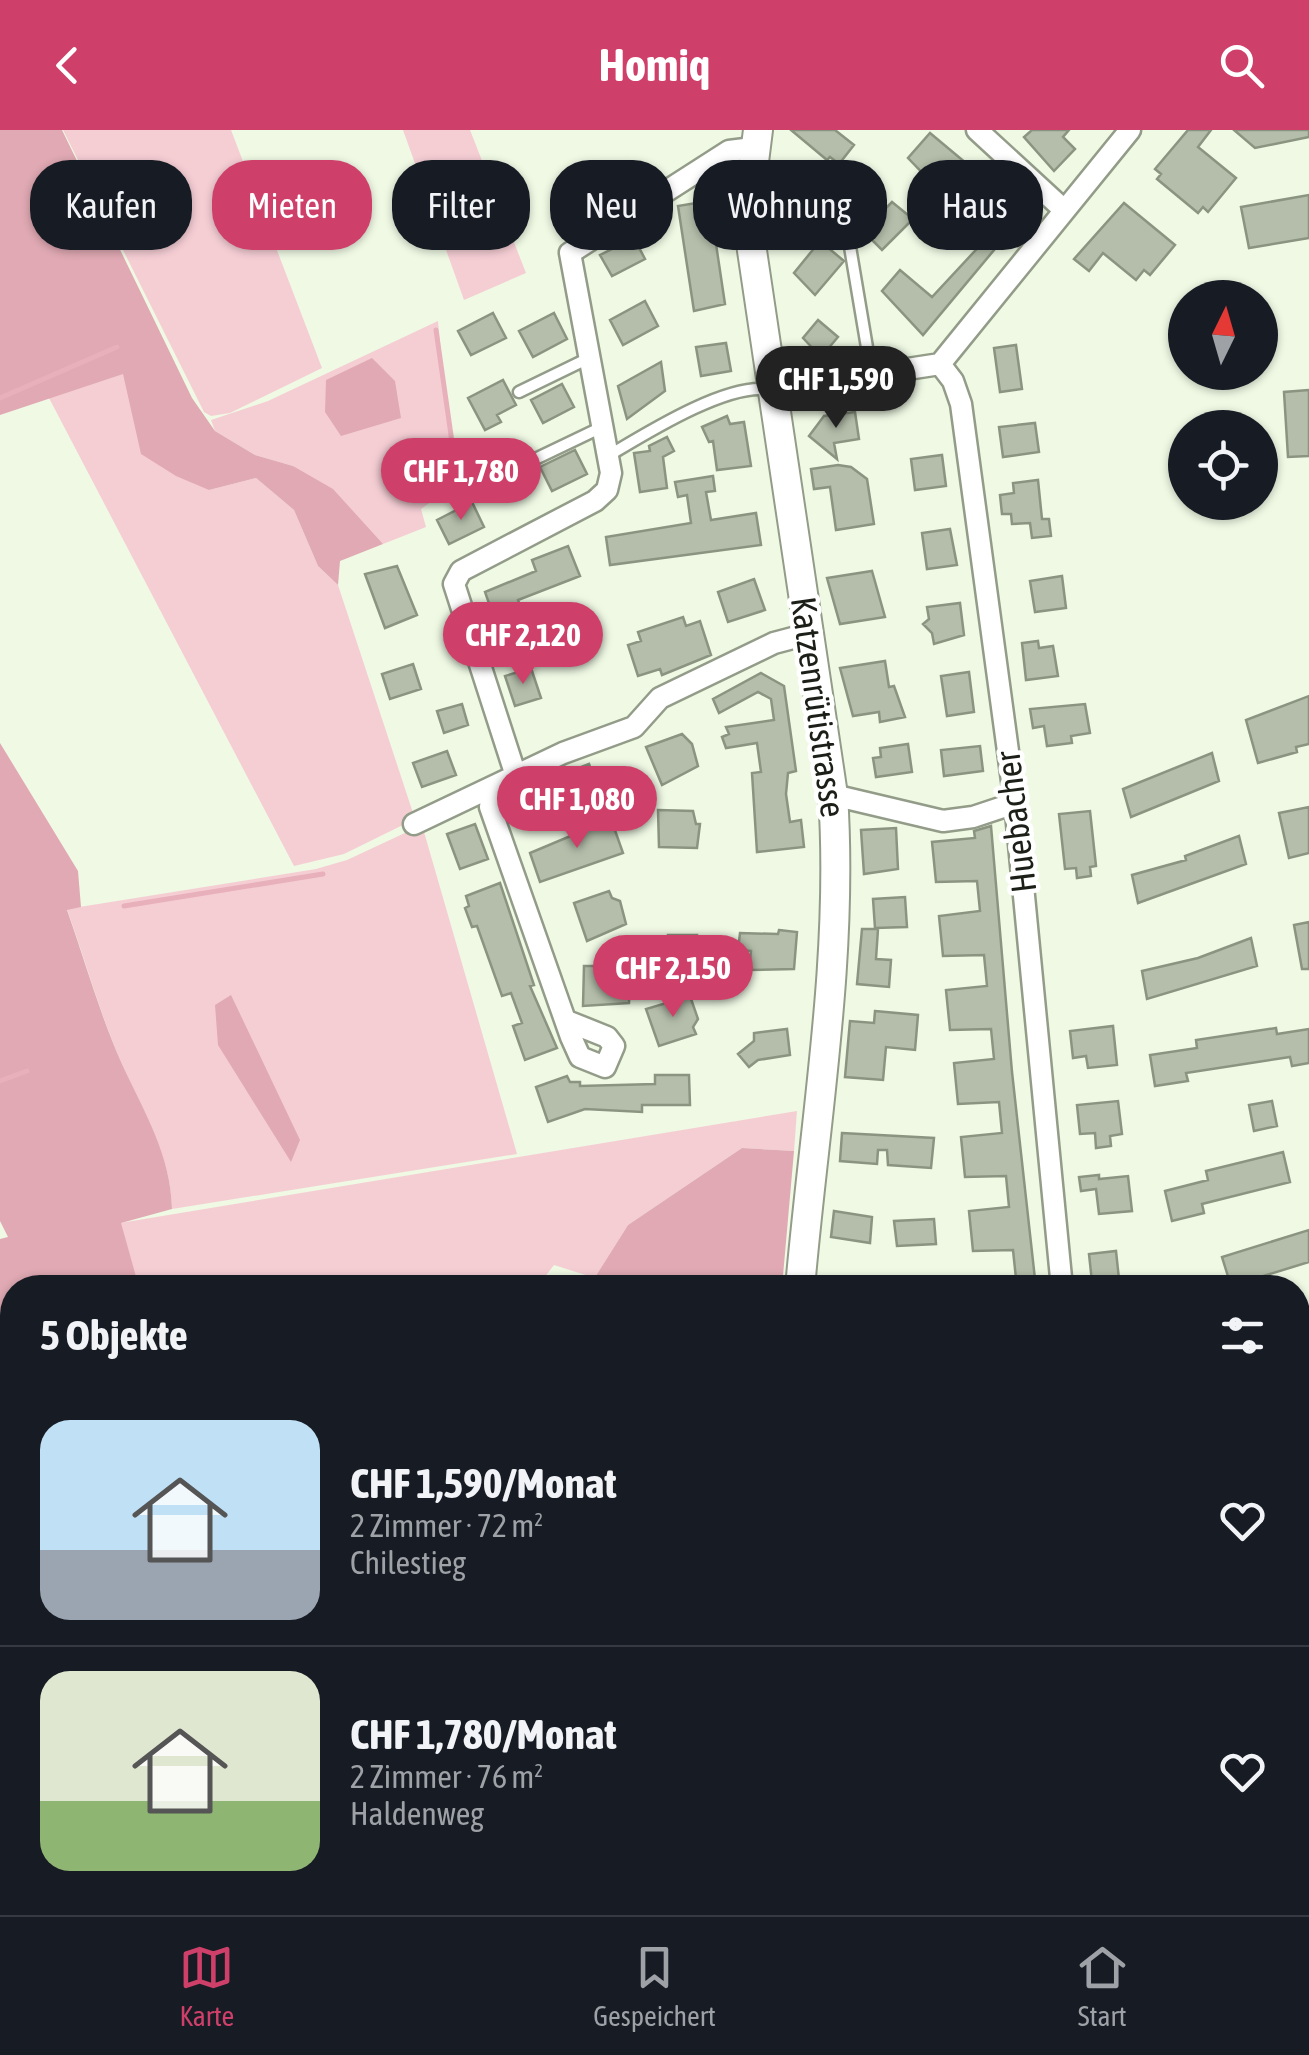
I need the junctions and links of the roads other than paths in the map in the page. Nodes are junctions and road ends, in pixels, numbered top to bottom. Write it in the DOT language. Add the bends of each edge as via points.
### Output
graph roads {
  1 [pos="1130,130"];
  2 [pos="979,131"];
  3 [pos="755,139"];
  4 [pos="1063,209"];
  5 [pos="851,250"];
  6 [pos="589,358"];
  7 [pos="940,364"];
  8 [pos="872,378"];
  9 [pos="771,390"];
  10 [pos="518,392"];
  11 [pos="602,426"];
  12 [pos="608,456"];
  13 [pos="529,462"];
  14 [pos="808,634"];
  15 [pos="516,776"];
  16 [pos="494,788"];
  17 [pos="833,796"];
  18 [pos="1015,804"];
  19 [pos="414,824"];
  20 [pos="568,1021"];
  21 [pos="801,1275"];
  22 [pos="1061,1275"];
  1 -- 4 [label="street"];
  2 -- 4 [label="street"];
  3 -- 6 [label="street" via="570,253"];
  3 -- 9 [label="street, Katzenrütistrasse" via="746,217"];
  4 -- 7 [label="street"];
  5 -- 8 [label="lane"];
  6 -- 10 [label="lane"];
  6 -- 11 [label="street"];
  7 -- 8 [label="street"];
  7 -- 18 [label="street, Huebacher" via="961,404"];
  8 -- 9 [label="street"];
  9 -- 12 [label="lane" via="740,392"];
  9 -- 14 [label="street, Katzenrütistrasse"];
  11 -- 12 [label="street"];
  11 -- 13 [label="lane"];
  12 -- 15 [label="street" via="607,490 595,500 461,571 454,584"];
  14 -- 15 [label="street" via="774,642 660,698 634,728"];
  14 -- 17 [label="street, Katzenrütistrasse"];
  15 -- 16 [label="street"];
  16 -- 19 [label="street"];
  16 -- 20 [label="street" via="490,807"];
  17 -- 18 [label="street" via="944,821"];
  17 -- 21 [label="street, Katzenrütistrasse" via="836,918"];
  18 -- 22 [label="street, Huebacher"];
}
